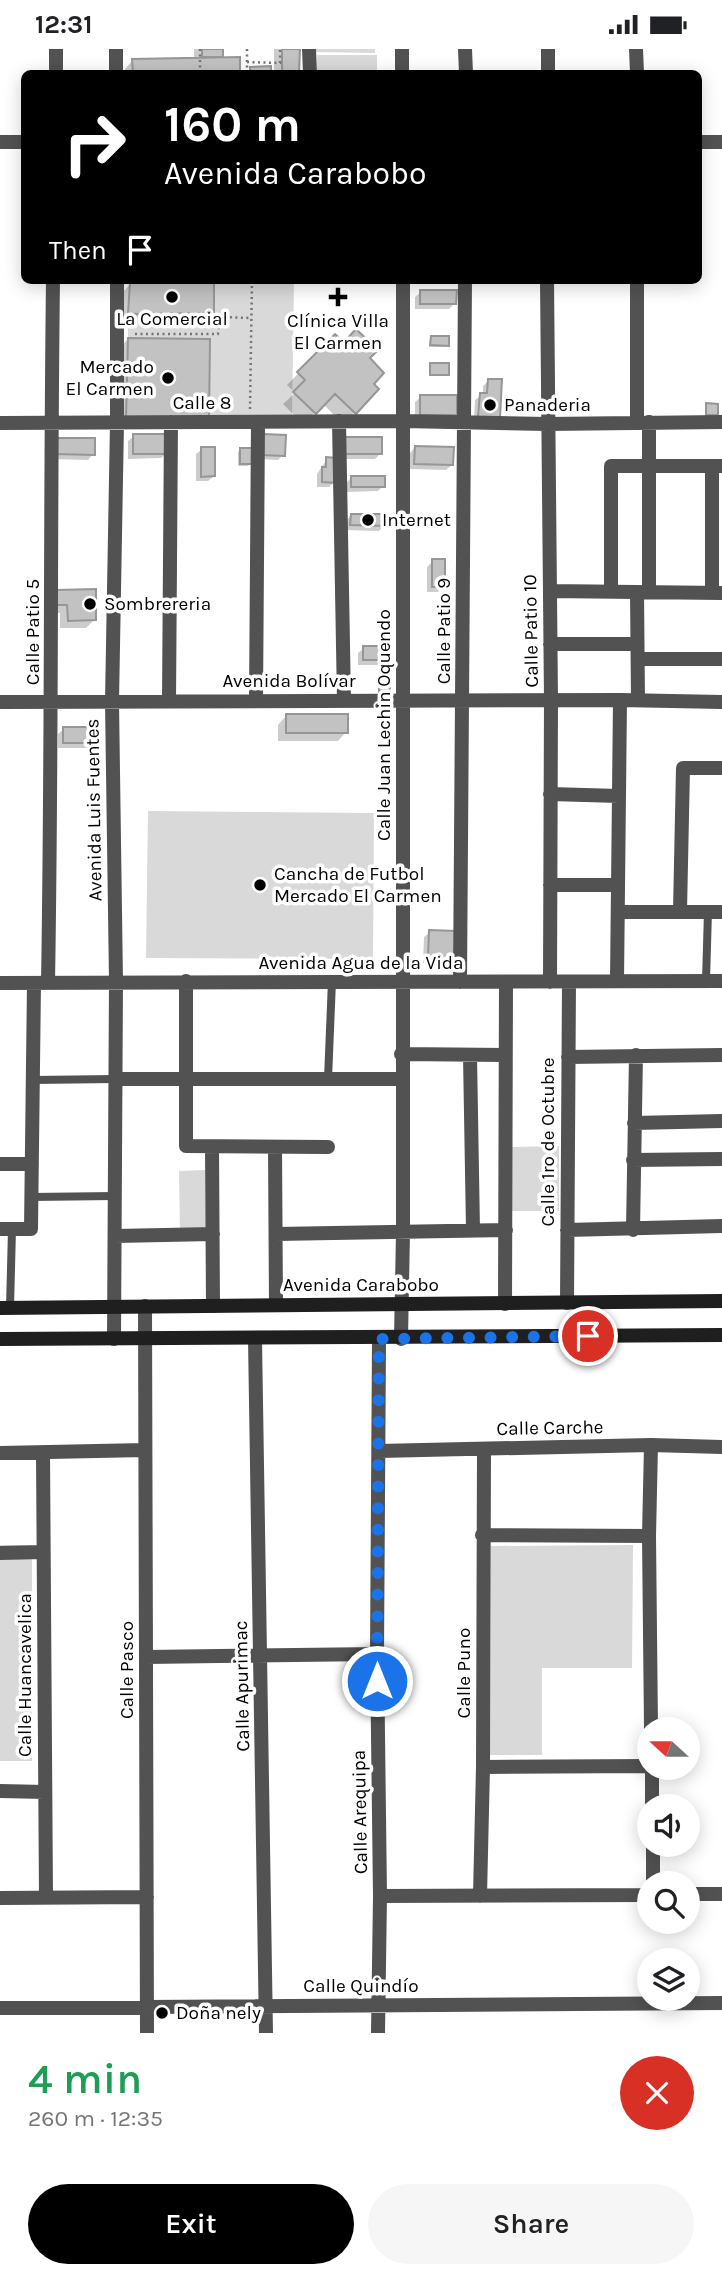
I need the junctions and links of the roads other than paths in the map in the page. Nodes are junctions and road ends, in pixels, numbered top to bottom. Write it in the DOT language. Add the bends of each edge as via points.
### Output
graph roads {
  1 [pos="56,49"];
  2 [pos="116,49"];
  3 [pos="309,49"];
  4 [pos="402,49"];
  5 [pos="466,49"];
  6 [pos="548,49"];
  7 [pos="636,49"];
  8 [pos="56,70"];
  9 [pos="116,70"];
  10 [pos="310,70"];
  11 [pos="402,70"];
  12 [pos="466,70"];
  13 [pos="548,70"];
  14 [pos="637,70"];
  15 [pos="0,142"];
  16 [pos="21,142"];
  17 [pos="702,142"];
  18 [pos="722,142"];
  19 [pos="54,284"];
  20 [pos="117,284"];
  21 [pos="403,284"];
  22 [pos="465,284"];
  23 [pos="547,284"];
  24 [pos="637,284"];
  25 [pos="254,419"];
  26 [pos="340,421"];
  27 [pos="403,421"];
  28 [pos="171,422"];
  29 [pos="463,422"];
  30 [pos="722,422"];
  31 [pos="0,423"];
  32 [pos="51,423"];
  33 [pos="117,423"];
  34 [pos="643,423"];
  35 [pos="547,424"];
  36 [pos="649,466"];
  37 [pos="717,466"];
  38 [pos="717,529"];
  39 [pos="550,591"];
  40 [pos="611,592"];
  41 [pos="643,592"];
  42 [pos="717,593"];
  43 [pos="550,644"];
  44 [pos="637,651"];
  45 [pos="722,659"];
  46 [pos="551,700"];
  47 [pos="620,700"];
  48 [pos="638,700"];
  49 [pos="169,701"];
  50 [pos="256,701"];
  51 [pos="344,701"];
  52 [pos="404,701"];
  53 [pos="463,701"];
  54 [pos="0,702"];
  55 [pos="52,702"];
  56 [pos="112,702"];
  57 [pos="722,702"];
  58 [pos="722,768"];
  59 [pos="550,794"];
  60 [pos="619,796"];
  61 [pos="550,885"];
  62 [pos="618,885"];
  63 [pos="680,911"];
  64 [pos="618,912"];
  65 [pos="715,912"];
  66 [pos="116,981"];
  67 [pos="186,981"];
  68 [pos="332,981"];
  69 [pos="402,981"];
  70 [pos="617,981"];
  71 [pos="706,981"];
  72 [pos="722,981"];
  73 [pos="460,982"];
  74 [pos="506,982"];
  75 [pos="550,982"];
  76 [pos="569,982"];
  77 [pos="0,983"];
  78 [pos="41,983"];
  79 [pos="401,1054"];
  80 [pos="470,1055"];
  81 [pos="505,1055"];
  82 [pos="636,1055"];
  83 [pos="722,1055"];
  84 [pos="568,1057"];
  85 [pos="115,1079"];
  86 [pos="186,1079"];
  87 [pos="328,1079"];
  88 [pos="402,1079"];
  89 [pos="33,1080"];
  90 [pos="722,1121"];
  91 [pos="634,1123"];
  92 [pos="212,1147"];
  93 [pos="275,1147"];
  94 [pos="328,1147"];
  95 [pos="722,1159"];
  96 [pos="633,1160"];
  97 [pos="0,1164"];
  98 [pos="32,1164"];
  99 [pos="115,1196"];
  100 [pos="31,1197"];
  101 [pos="722,1226"];
  102 [pos="6,1229"];
  103 [pos="473,1230"];
  104 [pos="506,1230"];
  105 [pos="567,1230"];
  106 [pos="633,1230"];
  107 [pos="403,1232"];
  108 [pos="213,1234"];
  109 [pos="276,1234"];
  110 [pos="115,1236"];
  111 [pos="722,1301"];
  112 [pos="567,1303"];
  113 [pos="505,1304"];
  114 [pos="276,1305"];
  115 [pos="401,1305"];
  116 [pos="145,1306"];
  117 [pos="213,1306"];
  118 [pos="114,1307"];
  119 [pos="5,1308"];
  120 [pos="722,1335"];
  121 [pos="0,1339"];
  122 [pos="114,1339"];
  123 [pos="145,1339"];
  124 [pos="255,1339"];
  125 [pos="379,1339"];
  126 [pos="401,1339"];
  127 [pos="651,1445"];
  128 [pos="722,1447"];
  129 [pos="484,1449"];
  130 [pos="145,1450"];
  131 [pos="379,1451"];
  132 [pos="0,1453"];
  133 [pos="43,1453"];
  134 [pos="482,1535"];
  135 [pos="649,1536"];
  136 [pos="43,1552"];
  137 [pos="0,1553"];
  138 [pos="377,1654"];
  139 [pos="260,1655"];
  140 [pos="146,1657"];
  141 [pos="651,1717"];
  142 [pos="483,1767"];
  143 [pos="637,1767"];
  144 [pos="0,1791"];
  145 [pos="45,1792"];
  146 [pos="700,1894"];
  147 [pos="722,1894"];
  148 [pos="637,1895"];
  149 [pos="380,1896"];
  150 [pos="480,1896"];
  151 [pos="46,1897"];
  152 [pos="147,1897"];
  153 [pos="0,1898"];
  154 [pos="722,2003"];
  155 [pos="147,2005"];
  156 [pos="267,2005"];
  157 [pos="379,2007"];
  158 [pos="0,2008"];
  159 [pos="148,2033"];
  160 [pos="266,2033"];
  161 [pos="378,2033"];
  1 -- 8 [label="street"];
  2 -- 9 [label="street"];
  3 -- 10 [label="street"];
  4 -- 11 [label="street"];
  5 -- 12 [label="street"];
  6 -- 13 [label="street"];
  7 -- 14 [label="street"];
  15 -- 16 [label="street"];
  17 -- 18 [label="street"];
  19 -- 32 [label="street, Calle Patio 5"];
  20 -- 33 [label="street, Avenida Luis Fuentes"];
  21 -- 27 [label="street, Calle Juan Lechin Oquendo"];
  22 -- 29 [label="street, Calle Patio 9"];
  23 -- 35 [label="street, Calle Patio 10"];
  24 -- 34 [label="street"];
  25 -- 26 [label="street, Calle 8"];
  25 -- 28 [label="street, Calle 8"];
  25 -- 50 [label="street"];
  26 -- 27 [label="street, Calle 8"];
  26 -- 51 [label="street"];
  27 -- 29 [label="street, Calle 8"];
  27 -- 52 [label="street, Calle Juan Lechin Oquendo"];
  28 -- 33 [label="street, Calle 8"];
  28 -- 49 [label="street"];
  29 -- 35 [label="street, Calle 8"];
  29 -- 53 [label="street, Calle Patio 9"];
  30 -- 34 [label="street, Calle 8"];
  31 -- 32 [label="street, Calle 8"];
  32 -- 33 [label="street, Calle 8"];
  32 -- 55 [label="street, Calle Patio 5"];
  33 -- 56 [label="street, Avenida Luis Fuentes"];
  34 -- 35 [label="street, Calle 8"];
  34 -- 36 [label="street"];
  35 -- 39 [label="street, Calle Patio 10"];
  36 -- 37 [label="street"];
  36 -- 40 [label="street" via="611,466"];
  36 -- 41 [label="street"];
  37 -- 38 [label="street"];
  38 -- 42 [label="street"];
  39 -- 40 [label="street"];
  39 -- 43 [label="street, Calle Patio 10"];
  40 -- 41 [label="street"];
  41 -- 42 [label="street"];
  41 -- 44 [label="street"];
  43 -- 44 [label="street"];
  43 -- 46 [label="street, Calle Patio 10"];
  44 -- 45 [label="street"];
  44 -- 48 [label="street"];
  46 -- 47 [label="street, Avenida Bolívar"];
  46 -- 53 [label="street, Avenida Bolívar"];
  46 -- 59 [label="street, Calle Patio 10"];
  47 -- 48 [label="street"];
  47 -- 60 [label="street"];
  48 -- 57 [label="street"];
  49 -- 50 [label="street, Avenida Bolívar"];
  49 -- 56 [label="street, Avenida Bolívar"];
  50 -- 51 [label="street, Avenida Bolívar"];
  51 -- 52 [label="street, Avenida Bolívar"];
  52 -- 53 [label="street, Avenida Bolívar"];
  52 -- 69 [label="street, Calle Juan Lechin Oquendo"];
  53 -- 73 [label="street, Calle Patio 9"];
  54 -- 55 [label="street, Avenida Bolívar"];
  55 -- 56 [label="street, Avenida Bolívar"];
  55 -- 78 [label="street, Calle Patio 5"];
  56 -- 66 [label="street, Avenida Luis Fuentes"];
  58 -- 63 [label="street" via="683,768"];
  59 -- 60 [label="street"];
  59 -- 61 [label="street, Calle Patio 10"];
  60 -- 62 [label="street"];
  61 -- 62 [label="street"];
  61 -- 75 [label="street, Calle Patio 10"];
  62 -- 64 [label="street"];
  63 -- 64 [label="street"];
  63 -- 65 [label="street"];
  64 -- 70 [label="street"];
  65 -- 71 [label="lane"];
  66 -- 67 [label="street, Avenida Agua de la Vida"];
  66 -- 78 [label="street, Avenida Agua de la Vida"];
  66 -- 85 [label="street, Avenida Luis Fuentes"];
  67 -- 68 [label="street, Avenida Agua de la Vida"];
  67 -- 86 [label="street"];
  68 -- 69 [label="street, Avenida Agua de la Vida"];
  68 -- 87 [label="lane"];
  69 -- 73 [label="street, Avenida Agua de la Vida"];
  69 -- 79 [label="street, Calle Juan Lechin Oquendo"];
  70 -- 71 [label="street, Avenida Agua de la Vida"];
  70 -- 76 [label="street, Avenida Agua de la Vida"];
  71 -- 72 [label="street, Avenida Agua de la Vida"];
  73 -- 74 [label="street, Avenida Agua de la Vida"];
  74 -- 75 [label="street, Avenida Agua de la Vida"];
  74 -- 81 [label="street"];
  75 -- 76 [label="street, Avenida Agua de la Vida"];
  76 -- 84 [label="street, Calle 1ro de Octubre"];
  77 -- 78 [label="street, Avenida Agua de la Vida"];
  78 -- 89 [label="street, Calle Patio 5"];
  79 -- 80 [label="street"];
  79 -- 88 [label="street, Calle Juan Lechin Oquendo"];
  80 -- 81 [label="street"];
  80 -- 103 [label="street"];
  81 -- 104 [label="street"];
  82 -- 83 [label="street"];
  82 -- 84 [label="street"];
  82 -- 91 [label="street"];
  84 -- 105 [label="street, Calle 1ro de Octubre"];
  85 -- 86 [label="street"];
  85 -- 89 [label="lane"];
  85 -- 99 [label="street, Avenida Luis Fuentes"];
  86 -- 87 [label="street"];
  86 -- 92 [label="street" via="186,1146"];
  87 -- 88 [label="street"];
  88 -- 107 [label="street, Calle Juan Lechin Oquendo"];
  89 -- 98 [label="street, Calle Patio 5"];
  90 -- 91 [label="street"];
  91 -- 96 [label="street"];
  92 -- 93 [label="street"];
  92 -- 108 [label="street"];
  93 -- 94 [label="street"];
  93 -- 109 [label="street"];
  95 -- 96 [label="street"];
  96 -- 106 [label="street"];
  97 -- 98 [label="street"];
  98 -- 100 [label="street, Calle Patio 5"];
  99 -- 100 [label="lane"];
  99 -- 110 [label="street, Avenida Luis Fuentes"];
  100 -- 102 [label="street, Calle Patio 5" via="31,1229"];
  101 -- 106 [label="street"];
  102 -- 119 [label="lane"];
  103 -- 104 [label="street"];
  103 -- 107 [label="street"];
  104 -- 113 [label="street"];
  105 -- 106 [label="street"];
  105 -- 112 [label="street, Calle 1ro de Octubre"];
  107 -- 109 [label="street"];
  107 -- 115 [label="street, Calle Juan Lechin Oquendo"];
  108 -- 110 [label="street"];
  108 -- 117 [label="street"];
  109 -- 114 [label="street"];
  110 -- 118 [label="street, Avenida Luis Fuentes"];
  111 -- 112 [label="street, Avenida Carabobo"];
  112 -- 113 [label="street, Avenida Carabobo"];
  113 -- 115 [label="street, Avenida Carabobo"];
  114 -- 115 [label="street, Avenida Carabobo"];
  114 -- 117 [label="street, Avenida Carabobo"];
  115 -- 126 [label="street, Calle Juan Lechin Oquendo"];
  116 -- 117 [label="street, Avenida Carabobo"];
  116 -- 118 [label="street, Avenida Carabobo"];
  116 -- 123 [label="street, Calle Pasco"];
  118 -- 119 [label="street, Avenida Carabobo"];
  118 -- 122 [label="street, Avenida Luis Fuentes"];
  120 -- 126 [label="street"];
  121 -- 122 [label="street"];
  122 -- 123 [label="street"];
  123 -- 124 [label="street"];
  123 -- 130 [label="street, Calle Pasco"];
  124 -- 125 [label="street"];
  124 -- 139 [label="street, Calle Apurimac"];
  125 -- 126 [label="street"];
  125 -- 131 [label="street, Calle Arequipa"];
  127 -- 128 [label="street, Calle Carche"];
  127 -- 129 [label="street, Calle Carche"];
  127 -- 135 [label="street"];
  129 -- 131 [label="street, Calle Carche"];
  129 -- 134 [label="street, Calle Puno"];
  130 -- 133 [label="street"];
  130 -- 140 [label="street, Calle Pasco"];
  131 -- 138 [label="street, Calle Arequipa"];
  132 -- 133 [label="street"];
  133 -- 136 [label="street, Calle Huancavelica"];
  134 -- 135 [label="street"];
  134 -- 142 [label="street, Calle Puno"];
  135 -- 141 [label="street"];
  136 -- 137 [label="street"];
  136 -- 145 [label="street, Calle Huancavelica"];
  138 -- 139 [label="street"];
  138 -- 149 [label="street, Calle Arequipa"];
  139 -- 140 [label="street"];
  139 -- 156 [label="street, Calle Apurimac"];
  140 -- 152 [label="street, Calle Pasco"];
  142 -- 143 [label="street"];
  142 -- 150 [label="street, Calle Puno"];
  144 -- 145 [label="street"];
  145 -- 151 [label="street, Calle Huancavelica"];
  146 -- 147 [label="street"];
  148 -- 150 [label="street"];
  149 -- 150 [label="street"];
  149 -- 157 [label="street, Calle Arequipa"];
  151 -- 152 [label="street"];
  151 -- 153 [label="street"];
  152 -- 155 [label="street, Calle Pasco"];
  154 -- 157 [label="street, Calle Quindío"];
  155 -- 156 [label="street, Calle Quindío"];
  155 -- 158 [label="street, Calle Quindío"];
  155 -- 159 [label="street, Calle Pasco"];
  156 -- 157 [label="street, Calle Quindío"];
  156 -- 160 [label="street, Calle Apurimac"];
  157 -- 161 [label="street, Calle Arequipa"];
}
